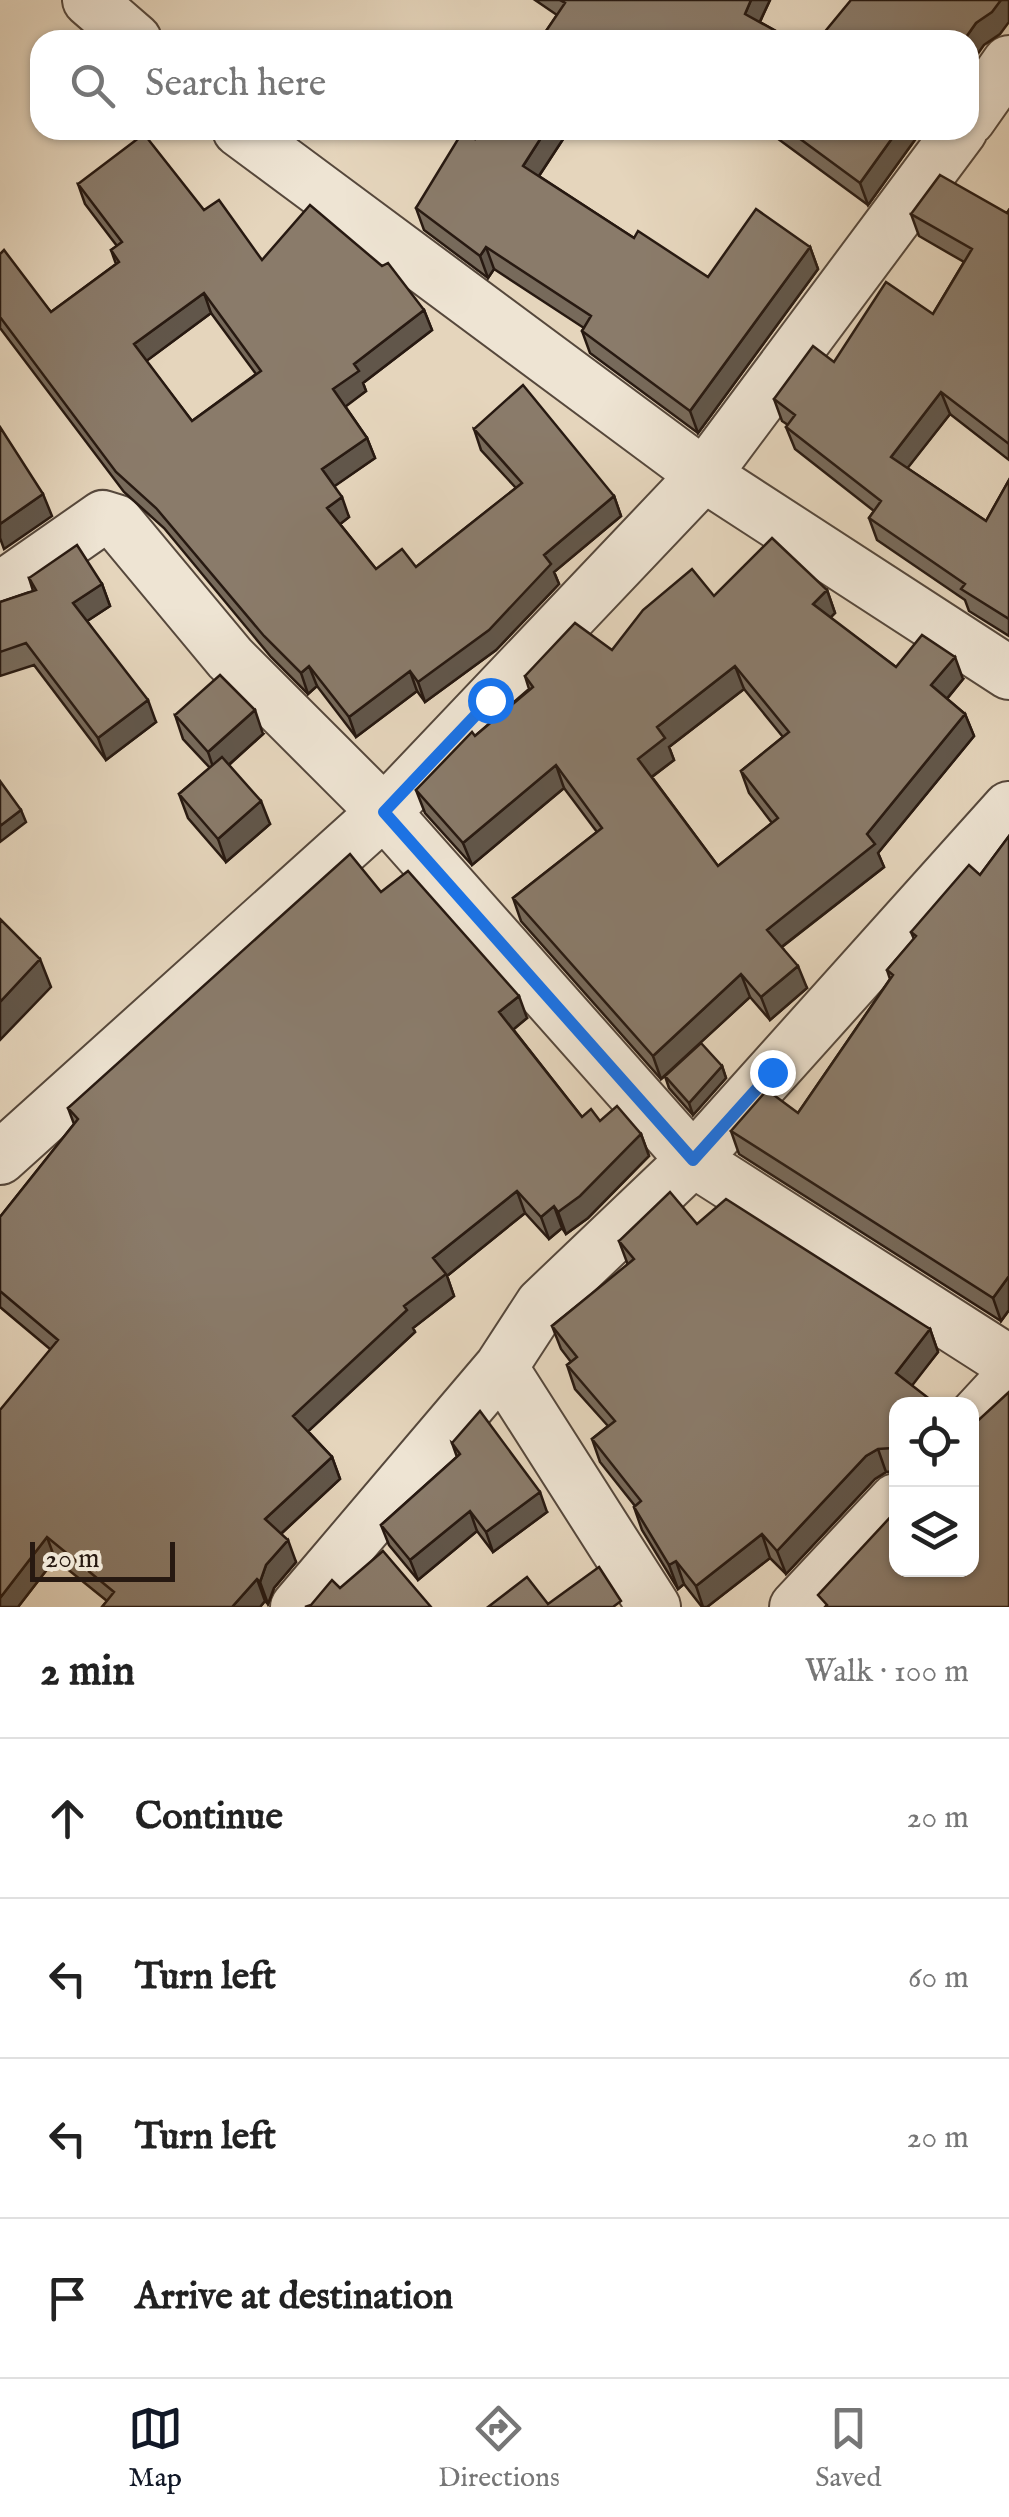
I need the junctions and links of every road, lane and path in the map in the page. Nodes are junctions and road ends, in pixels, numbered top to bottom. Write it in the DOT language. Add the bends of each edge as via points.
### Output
graph roads {
  1 [pos="89,0"];
  2 [pos="124,30"];
  3 [pos="252,140"];
  4 [pos="958,140"];
  5 [pos="704,475"];
  6 [pos="0,589"];
  7 [pos="1009,674"];
  8 [pos="1009,808"];
  9 [pos="384,812"];
  10 [pos="0,1158"];
  11 [pos="693,1160"];
  12 [pos="1009,1362"];
  13 [pos="501,1367"];
  14 [pos="1009,1380"];
  15 [pos="979,1412"];
  16 [pos="889,1507"];
  17 [pos="297,1607"];
  18 [pos="654,1607"];
  19 [pos="796,1607"];
  1 -- 2 [label="street"];
  3 -- 5 [label="street"];
  4 -- 5 [label="street"];
  5 -- 7 [label="street"];
  5 -- 9 [label="street"];
  6 -- 9 [label="street" via="103,517 116,520 230,658"];
  8 -- 11 [label="street"];
  9 -- 10 [label="street"];
  9 -- 11 [label="street"];
  11 -- 12 [label="street"];
  11 -- 13 [label="street" via="542,1304"];
  13 -- 17 [label="street"];
  13 -- 18 [label="street"];
  14 -- 15 [label="street"];
  16 -- 19 [label="street"];
}
